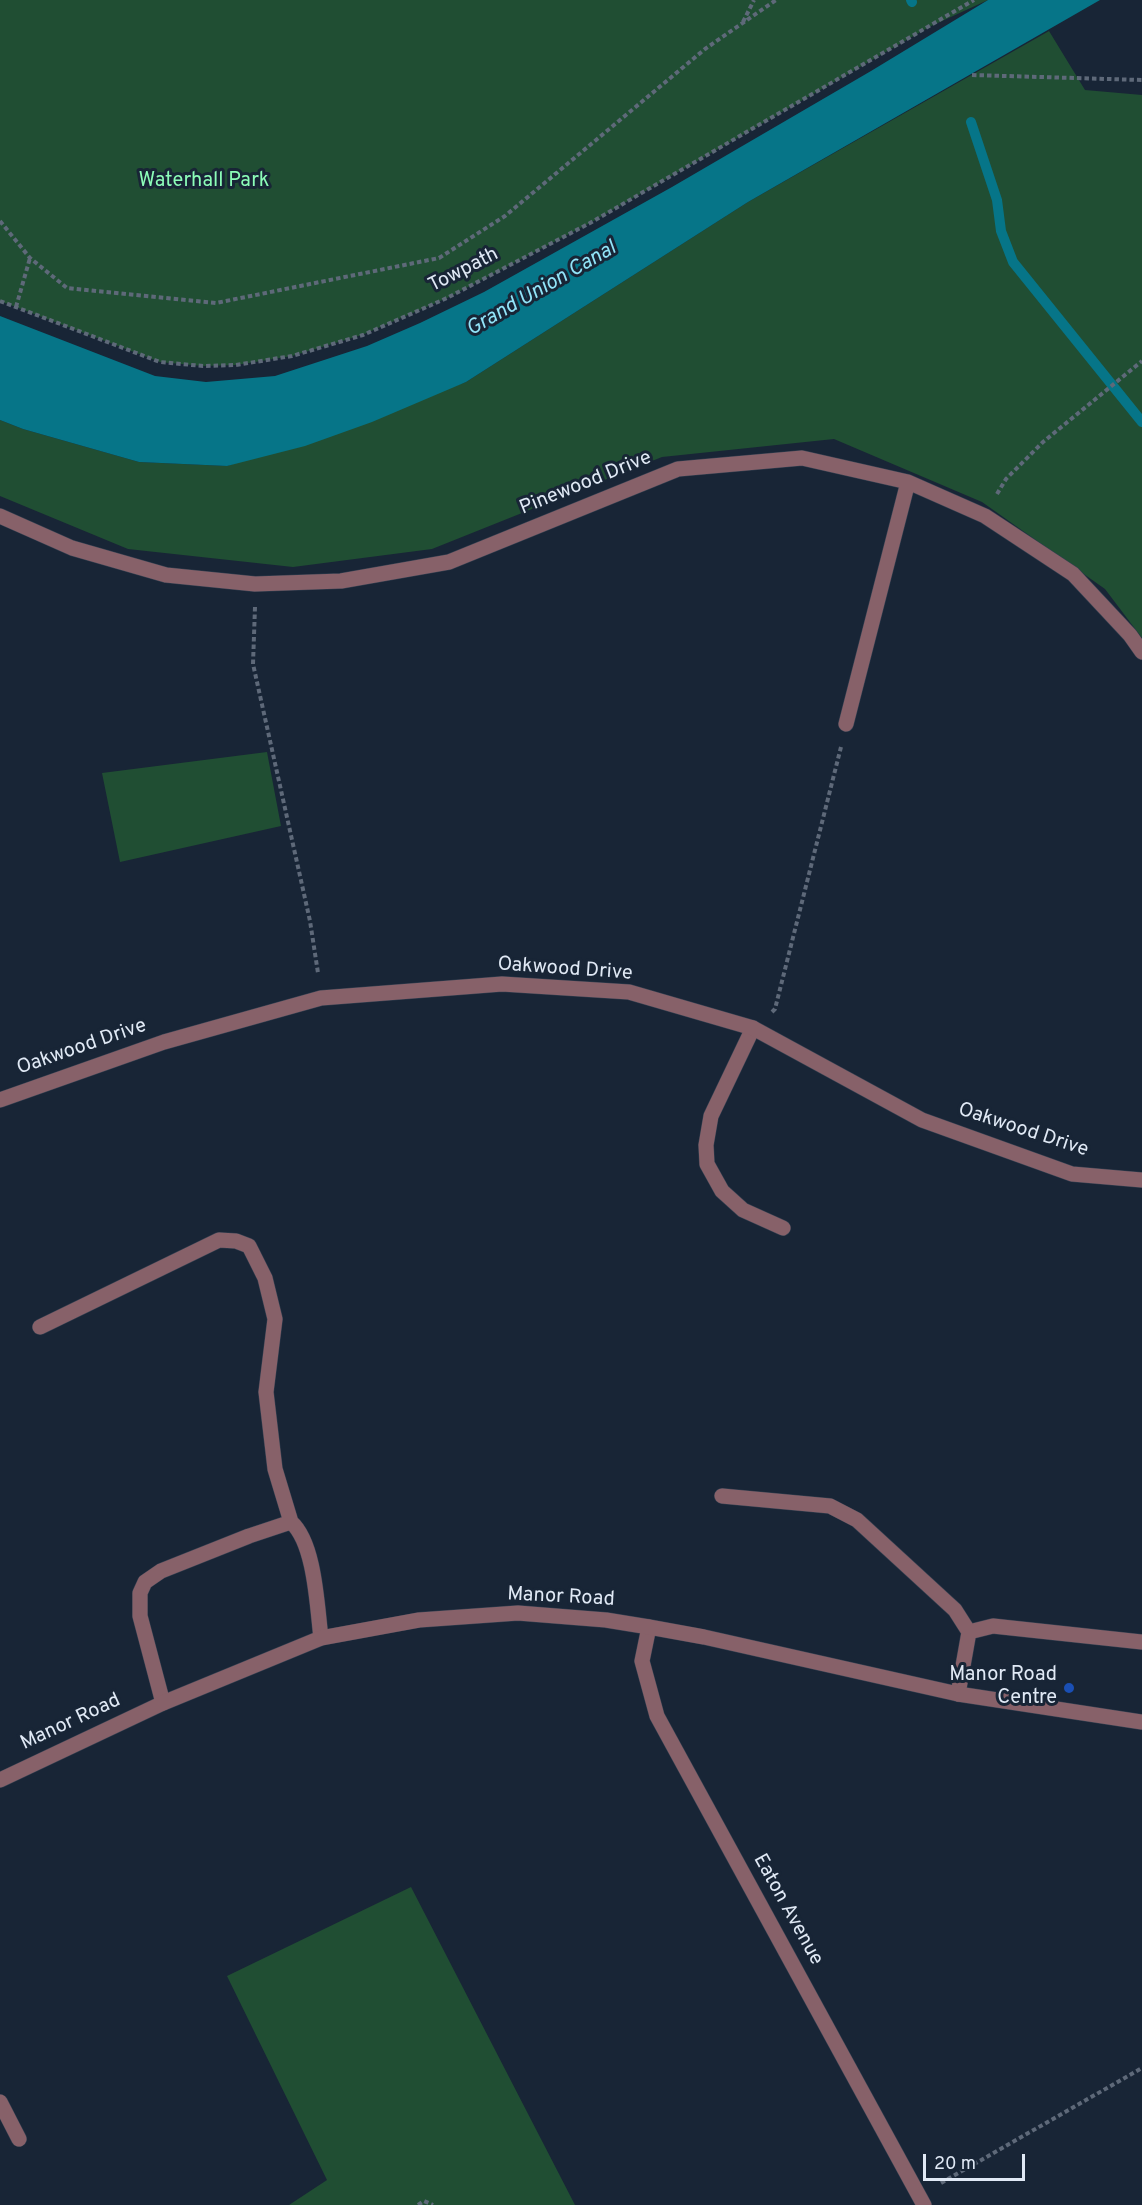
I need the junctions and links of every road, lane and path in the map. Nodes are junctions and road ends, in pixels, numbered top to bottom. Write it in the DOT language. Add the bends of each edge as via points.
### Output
graph roads {
  1 [pos="754,0"];
  2 [pos="776,0"];
  3 [pos="974,0"];
  4 [pos="742,23"];
  5 [pos="972,75"];
  6 [pos="1142,80"];
  7 [pos="0,221"];
  8 [pos="30,258"];
  9 [pos="0,301"];
  10 [pos="16,307"];
  11 [pos="1142,361"];
  12 [pos="908,482"];
  13 [pos="0,516"];
  14 [pos="986,516"];
  15 [pos="255,584"];
  16 [pos="1142,652"];
  17 [pos="846,724"];
  18 [pos="321,998"];
  19 [pos="753,1028"];
  20 [pos="0,1100"];
  21 [pos="1142,1180"];
  22 [pos="783,1228"];
  23 [pos="40,1327"];
  24 [pos="722,1496"];
  25 [pos="291,1522"];
  26 [pos="649,1627"];
  27 [pos="969,1632"];
  28 [pos="321,1638"];
  29 [pos="1142,1642"];
  30 [pos="958,1694"];
  31 [pos="163,1702"];
  32 [pos="1142,1722"];
  33 [pos="0,1780"];
  34 [pos="1142,2068"];
  35 [pos="0,2102"];
  36 [pos="19,2139"];
  37 [pos="944,2189"];
  38 [pos="418,2205"];
  39 [pos="433,2205"];
  40 [pos="924,2205"];
  1 -- 4 [label="path"];
  2 -- 4 [label="path"];
  3 -- 10 [label="path, Towpath" via="590,223 447,298 363,335 292,356 203,366 160,362"];
  4 -- 8 [label="path" via="705,49 505,216 439,258 216,303 67,288"];
  5 -- 6 [label="path"];
  7 -- 8 [label="path"];
  8 -- 10 [label="path"];
  9 -- 10 [label="path, Towpath"];
  11 -- 14 [label="path" via="1043,442 1006,479"];
  12 -- 14 [label="street, Pinewood Drive"];
  12 -- 15 [label="street, Pinewood Drive" via="802,458 678,469 449,562 341,581"];
  12 -- 17 [label="street"];
  13 -- 15 [label="street, Pinewood Drive" via="72,548 166,575"];
  14 -- 16 [label="street, Pinewood Drive" via="1073,574"];
  15 -- 18 [label="path" via="253,664 310,921"];
  17 -- 19 [label="path" via="775,1009"];
  18 -- 19 [label="street, Oakwood Drive" via="502,984 629,992"];
  18 -- 20 [label="street, Oakwood Drive" via="164,1042"];
  19 -- 21 [label="street, Oakwood Drive" via="922,1120 1072,1174"];
  19 -- 22 [label="street" via="711,1116 706,1145 708,1164 722,1191 743,1210"];
  23 -- 25 [label="street" via="219,1240 249,1246 265,1278 275,1319 266,1392 274,1469"];
  24 -- 27 [label="street" via="830,1506 857,1520 955,1610"];
  25 -- 28 [label="street" via="300,1530 309,1552"];
  25 -- 31 [label="street" via="161,1571 145,1582 140,1593 140,1616"];
  26 -- 28 [label="street, Manor Road" via="518,1614 419,1620"];
  26 -- 30 [label="street, Manor Road"];
  26 -- 40 [label="street, Eaton Avenue" via="642,1661 657,1716"];
  27 -- 29 [label="street" via="993,1626"];
  27 -- 30 [label="street"];
  28 -- 31 [label="street, Manor Road"];
  30 -- 32 [label="street, Manor Road"];
  31 -- 33 [label="street, Manor Road"];
  34 -- 37 [label="path" via="940,2182"];
  35 -- 36 [label="street"];
  38 -- 39 [label="path" via="424,2201"];
}
